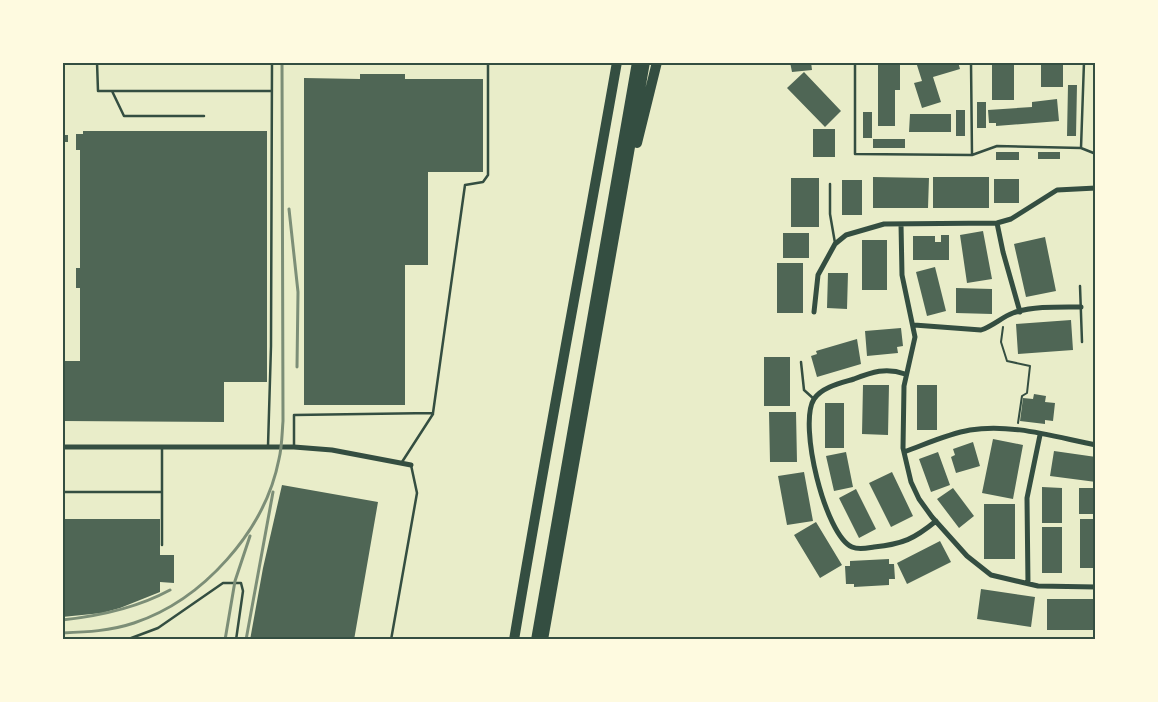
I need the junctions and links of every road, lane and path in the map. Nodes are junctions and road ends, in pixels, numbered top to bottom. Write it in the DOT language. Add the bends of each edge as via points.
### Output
graph roads {
  1 [pos="97,62"];
  2 [pos="272,62"];
  3 [pos="488,62"];
  4 [pos="617,62"];
  5 [pos="637,62"];
  6 [pos="645,62"];
  7 [pos="657,62"];
  8 [pos="817,62"];
  9 [pos="855,62"];
  10 [pos="971,62"];
  11 [pos="1084,62"];
  12 [pos="814,63"];
  13 [pos="112,91"];
  14 [pos="272,91"];
  15 [pos="204,116"];
  16 [pos="1081,148"];
  17 [pos="1096,154"];
  18 [pos="972,155"];
  19 [pos="830,184"];
  20 [pos="624,188"];
  21 [pos="1096,188"];
  22 [pos="997,222"];
  23 [pos="901,224"];
  24 [pos="835,244"];
  25 [pos="1080,286"];
  26 [pos="1081,307"];
  27 [pos="814,312"];
  28 [pos="1020,312"];
  29 [pos="914,325"];
  30 [pos="1003,326"];
  31 [pos="1082,342"];
  32 [pos="801,362"];
  33 [pos="905,374"];
  34 [pos="814,400"];
  35 [pos="433,413"];
  36 [pos="1018,420"];
  37 [pos="1040,435"];
  38 [pos="1096,445"];
  39 [pos="62,447"];
  40 [pos="162,447"];
  41 [pos="268,447"];
  42 [pos="294,447"];
  43 [pos="904,452"];
  44 [pos="402,463"];
  45 [pos="411,465"];
  46 [pos="62,492"];
  47 [pos="162,492"];
  48 [pos="936,521"];
  49 [pos="162,545"];
  50 [pos="1028,584"];
  51 [pos="1096,587"];
  52 [pos="126,640"];
  53 [pos="236,640"];
  54 [pos="391,640"];
  55 [pos="514,640"];
  56 [pos="536,640"];
  57 [pos="543,640"];
  1 -- 13 [label="lane" via="98,91"];
  2 -- 14 [label="lane"];
  3 -- 35 [label="lane" via="488,176 483,182 465,186"];
  4 -- 55 [label="highway"];
  5 -- 56 [label="highway"];
  6 -- 20 [label="highway"];
  7 -- 20 [label="highway"];
  8 -- 12 [label="lane"];
  9 -- 18 [label="lane" via="855,154"];
  10 -- 18 [label="lane"];
  11 -- 16 [label="lane"];
  13 -- 14 [label="lane"];
  13 -- 15 [label="lane" via="124,116"];
  14 -- 41 [label="lane"];
  16 -- 17 [label="lane"];
  16 -- 18 [label="lane" via="997,146"];
  19 -- 24 [label="lane"];
  20 -- 57 [label="highway"];
  21 -- 22 [label="street" via="1057,190 1011,219"];
  22 -- 23 [label="street"];
  22 -- 28 [label="street"];
  23 -- 24 [label="street" via="860,230"];
  23 -- 29 [label="street" via="902,275"];
  24 -- 27 [label="street" via="818,275"];
  25 -- 26 [label="lane"];
  26 -- 28 [label="street"];
  26 -- 31 [label="lane"];
  28 -- 29 [label="street" via="981,330"];
  29 -- 33 [label="street" via="913,348"];
  30 -- 36 [label="path" via="1001,342 1007,361 1030,368"];
  32 -- 34 [label="lane" via="804,390"];
  33 -- 34 [label="street" via="894,370 874,371 824,390"];
  33 -- 43 [label="street"];
  34 -- 48 [label="street" via="808,422 811,451 830,520 843,541 851,547 864,549 898,544 919,535"];
  35 -- 42 [label="lane" via="294,416"];
  35 -- 44 [label="lane"];
  37 -- 38 [label="street"];
  37 -- 43 [label="street" via="999,428 970,430"];
  37 -- 50 [label="street" via="1027,498"];
  39 -- 40 [label="street"];
  40 -- 41 [label="street"];
  40 -- 47 [label="lane"];
  41 -- 42 [label="street"];
  42 -- 44 [label="street" via="332,450"];
  43 -- 48 [label="street" via="911,482"];
  44 -- 45 [label="street"];
  45 -- 54 [label="lane" via="417,493"];
  46 -- 47 [label="lane"];
  47 -- 49 [label="lane"];
  48 -- 50 [label="street" via="976,565 991,574"];
  50 -- 51 [label="street"];
  52 -- 53 [label="lane" via="158,628 223,583 235,581 241,583 243,591"];
}
